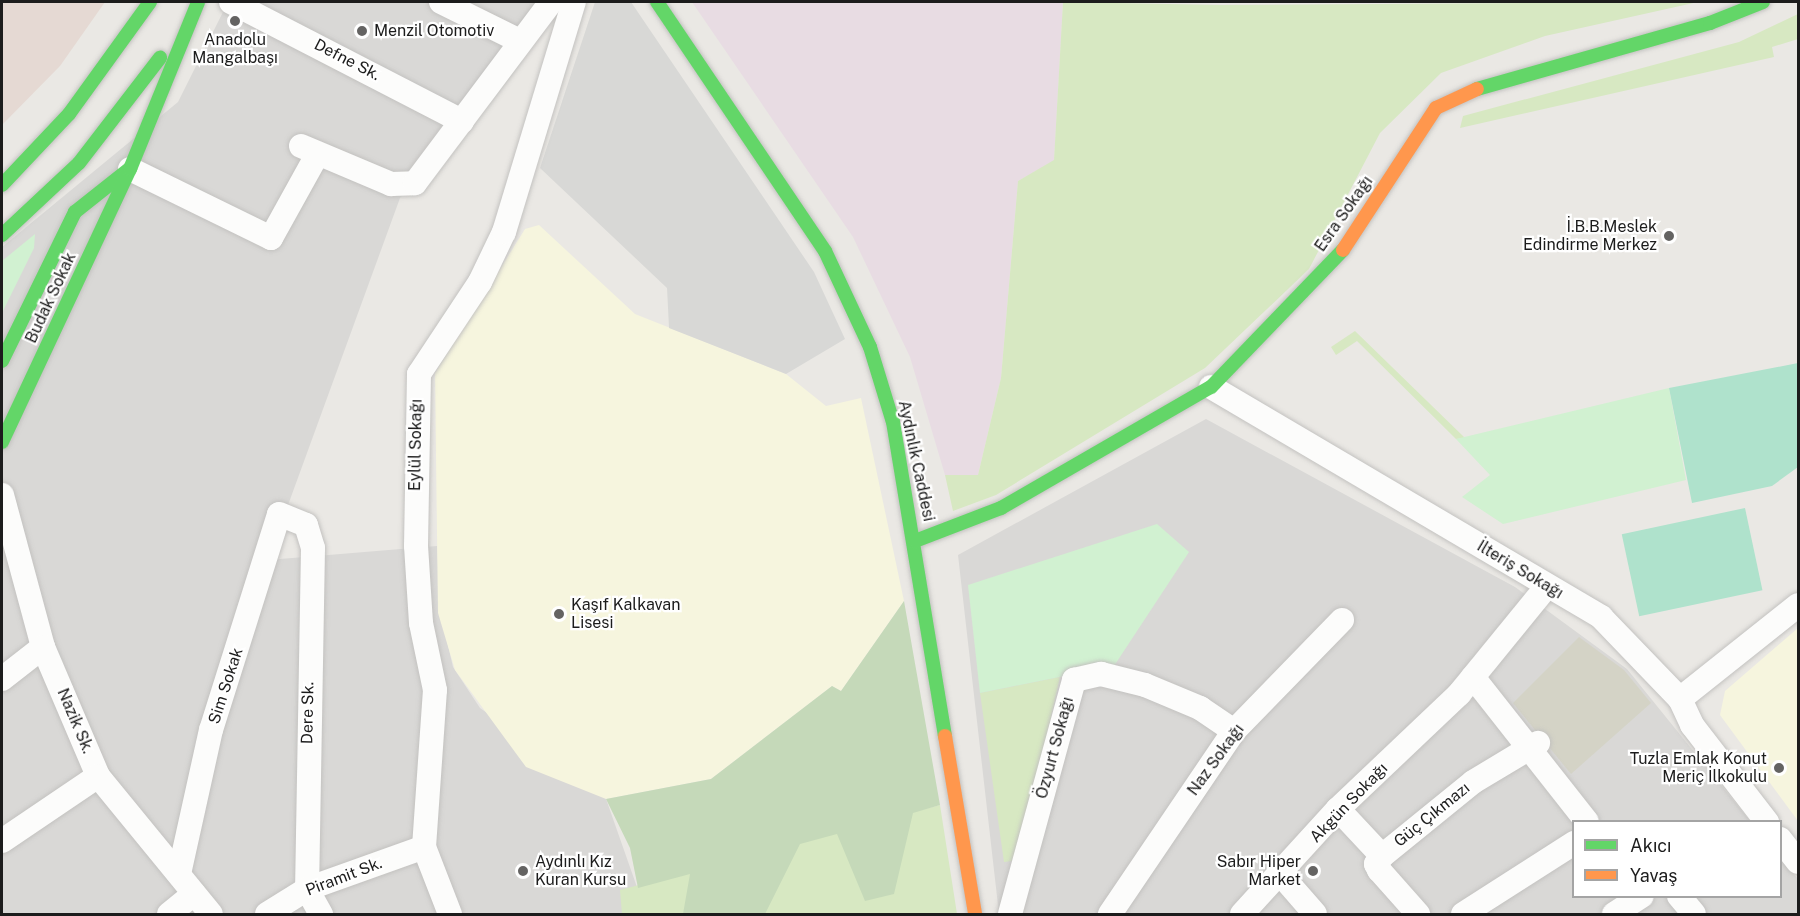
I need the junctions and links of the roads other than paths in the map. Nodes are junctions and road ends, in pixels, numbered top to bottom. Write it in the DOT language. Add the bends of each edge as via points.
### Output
graph roads {
  1 [pos="150,2"];
  2 [pos="196,2"];
  3 [pos="231,2"];
  4 [pos="441,2"];
  5 [pos="551,2"];
  6 [pos="574,2"];
  7 [pos="657,2"];
  8 [pos="1763,2"];
  9 [pos="520,41"];
  10 [pos="462,121"];
  11 [pos="23,165"];
  12 [pos="130,169"];
  13 [pos="2,185"];
  14 [pos="2,191"];
  15 [pos="2,235"];
  16 [pos="2,361"];
  17 [pos="1211,387"];
  18 [pos="2,442"];
  19 [pos="2,495"];
  20 [pos="291,520"];
  21 [pos="915,541"];
  22 [pos="1547,586"];
  23 [pos="1798,605"];
  24 [pos="1342,620"];
  25 [pos="43,646"];
  26 [pos="2,679"];
  27 [pos="1466,686"];
  28 [pos="1680,699"];
  29 [pos="1234,731"];
  30 [pos="1534,745"];
  31 [pos="98,776"];
  32 [pos="1338,809"];
  33 [pos="1586,820"];
  34 [pos="1765,820"];
  35 [pos="2,841"];
  36 [pos="1782,841"];
  37 [pos="1572,844"];
  38 [pos="424,847"];
  39 [pos="1382,856"];
  40 [pos="1798,862"];
  41 [pos="179,874"];
  42 [pos="1282,876"];
  43 [pos="307,889"];
  44 [pos="194,894"];
  45 [pos="1640,898"];
  46 [pos="1680,898"];
  47 [pos="169,915"];
  48 [pos="211,915"];
  49 [pos="267,915"];
  50 [pos="321,915"];
  51 [pos="450,915"];
  52 [pos="975,915"];
  53 [pos="1010,915"];
  54 [pos="1110,915"];
  55 [pos="1242,915"];
  56 [pos="1315,915"];
  57 [pos="1418,915"];
  58 [pos="1463,915"];
  59 [pos="1614,915"];
  60 [pos="1694,915"];
  1 -- 11 [label="street" via="106,68"];
  2 -- 12 [label="street, Budak Sokak"];
  2 -- 15 [label="street" via="121,114 79,163"];
  3 -- 10 [label="street, Defne Sk."];
  4 -- 9 [label="street"];
  5 -- 9 [label="street"];
  6 -- 38 [label="street, Eylül Sokağı" via="504,232 480,282 419,374 416,546 421,623 435,690"];
  7 -- 21 [label="street, Aydınlık Caddesi" via="825,251 870,346 893,422"];
  8 -- 17 [label="street, Esra Sokağı" via="1710,23 1467,92 1436,108 1344,249"];
  9 -- 10 [label="street"];
  10 -- 12 [label="street" via="415,183 392,184 309,151 271,238"];
  11 -- 13 [label="street"];
  11 -- 14 [label="street"];
  12 -- 16 [label="street, Budak Sokak" via="75,212"];
  12 -- 18 [label="street, Budak Sokak"];
  17 -- 21 [label="street, Esra Sokağı" via="1001,508"];
  17 -- 22 [label="street, İlteriş Sokağı"];
  19 -- 25 [label="street, Nazik Sk."];
  20 -- 41 [label="street, Sim Sokak" via="279,514 263,556 258,585 211,730"];
  20 -- 43 [label="street, Dere Sk." via="306,525 313,548"];
  21 -- 52 [label="street, Aydınlık Caddesi"];
  22 -- 27 [label="street, Akgün Sokağı"];
  22 -- 28 [label="street, İlteriş Sokağı" via="1601,617"];
  23 -- 28 [label="street"];
  24 -- 29 [label="street, Naz Sokağı"];
  25 -- 26 [label="street"];
  25 -- 31 [label="street, Nazik Sk."];
  27 -- 30 [label="street"];
  27 -- 32 [label="street, Akgün Sokağı"];
  28 -- 34 [label="street, İlteriş Sokağı" via="1692,725"];
  29 -- 53 [label="street, Özyurt Sokağı" via="1200,708 1145,685 1101,674 1074,680"];
  29 -- 54 [label="street, Naz Sokağı"];
  30 -- 33 [label="street"];
  30 -- 39 [label="street, Güç Çıkmazı" via="1473,782"];
  31 -- 35 [label="street"];
  31 -- 41 [label="street, Nazik Sk."];
  32 -- 39 [label="street, Güç Çıkmazı"];
  32 -- 42 [label="street, Akgün Sokağı"];
  36 -- 40 [label="street"];
  37 -- 58 [label="street" via="1530,866"];
  38 -- 43 [label="street, Piramit Sk."];
  38 -- 51 [label="street, Eylül Sokağı"];
  39 -- 57 [label="street" via="1376,864 1379,870"];
  41 -- 44 [label="street, Nazik Sk."];
  42 -- 55 [label="street, Akgün Sokağı"];
  42 -- 56 [label="street"];
  43 -- 49 [label="street, Piramit Sk."];
  43 -- 50 [label="street, Dere Sk."];
  44 -- 47 [label="street"];
  44 -- 48 [label="street, Nazik Sk."];
  45 -- 59 [label="street"];
  46 -- 60 [label="street"];
}
